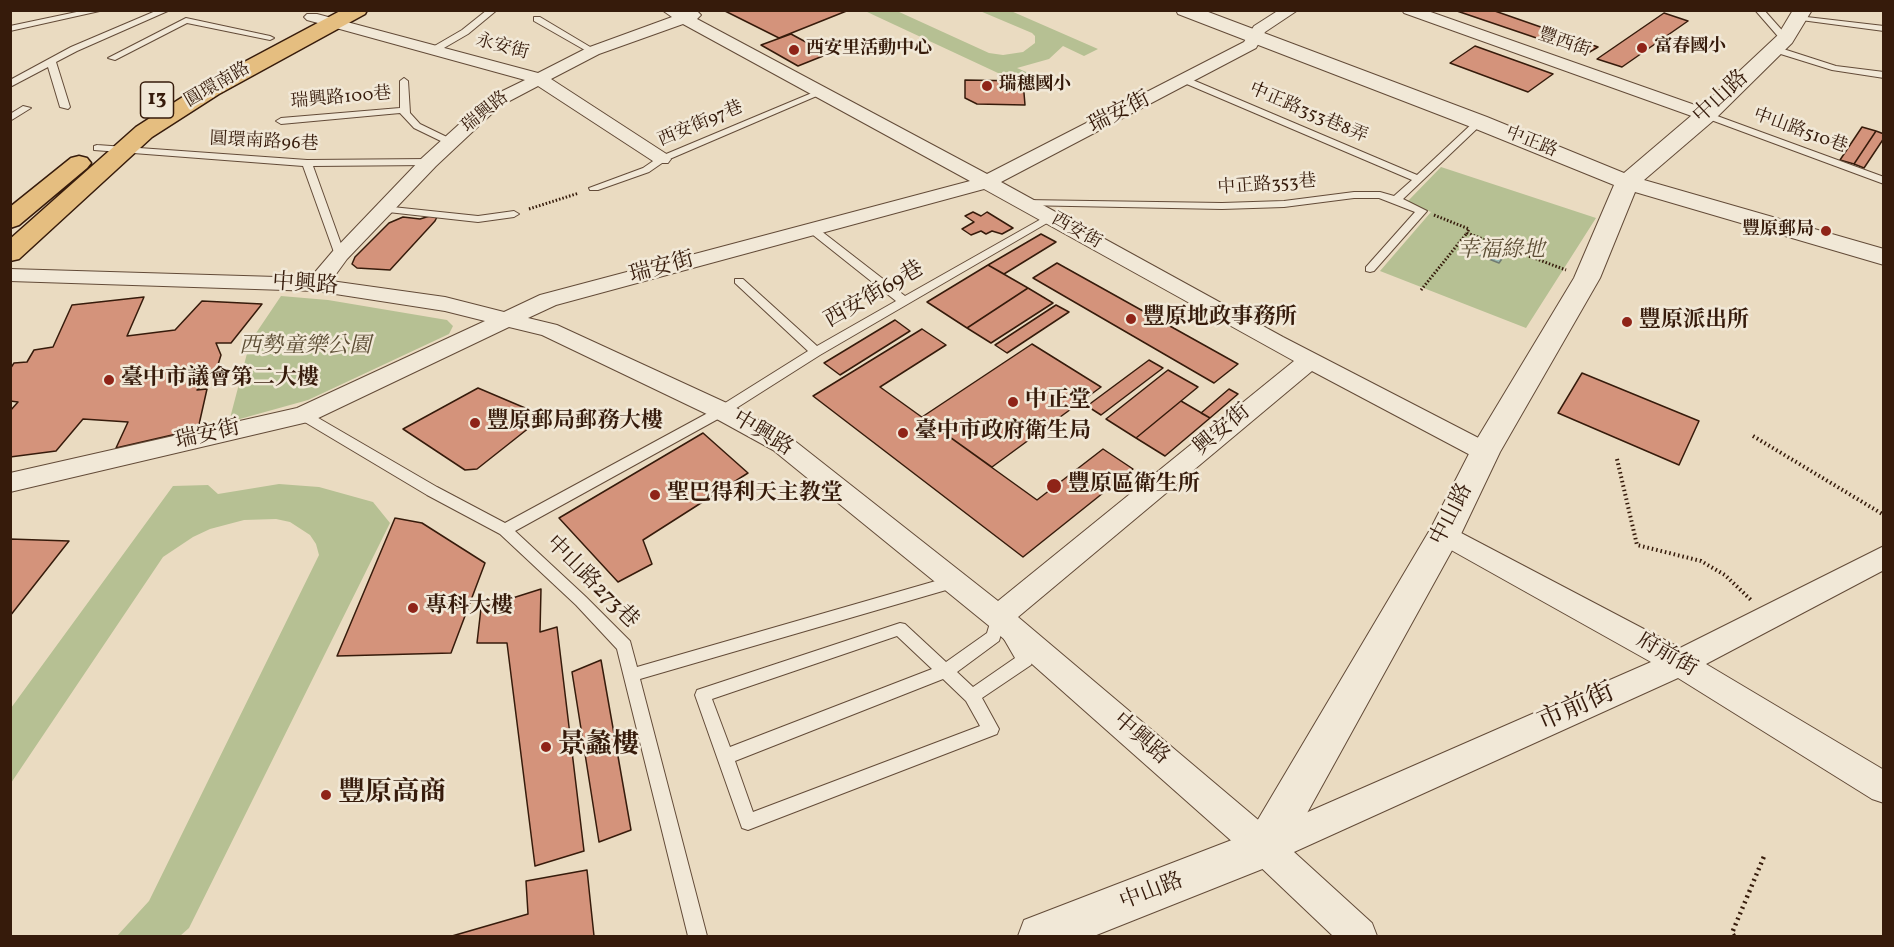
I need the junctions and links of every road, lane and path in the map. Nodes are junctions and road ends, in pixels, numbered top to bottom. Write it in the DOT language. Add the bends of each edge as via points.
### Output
graph roads {
  1 [pos="100,10"];
  2 [pos="166,10"];
  3 [pos="358,10"];
  4 [pos="493,10"];
  5 [pos="704,10"];
  6 [pos="1185,10"];
  7 [pos="1291,10"];
  8 [pos="1409,10"];
  9 [pos="1759,10"];
  10 [pos="676,14"];
  11 [pos="1802,14"];
  12 [pos="323,17"];
  13 [pos="537,19"];
  14 [pos="10,29"];
  15 [pos="1884,29"];
  16 [pos="1254,37"];
  17 [pos="270,38"];
  18 [pos="1779,44"];
  19 [pos="434,50"];
  20 [pos="593,51"];
  21 [pos="112,58"];
  22 [pos="51,61"];
  23 [pos="1835,68"];
  24 [pos="1884,75"];
  25 [pos="538,78"];
  26 [pos="1185,80"];
  27 [pos="404,81"];
  28 [pos="10,84"];
  29 [pos="1884,86"];
  30 [pos="822,92"];
  31 [pos="65,107"];
  32 [pos="26,108"];
  33 [pos="405,110"];
  34 [pos="1706,114"];
  35 [pos="10,118"];
  36 [pos="281,121"];
  37 [pos="1479,122"];
  38 [pos="450,142"];
  39 [pos="97,148"];
  40 [pos="127,149"];
  41 [pos="662,159"];
  42 [pos="429,162"];
  43 [pos="307,163"];
  44 [pos="1418,179"];
  45 [pos="1884,181"];
  46 [pos="987,182"];
  47 [pos="1627,182"];
  48 [pos="594,188"];
  49 [pos="1396,200"];
  50 [pos="1025,203"];
  51 [pos="383,209"];
  52 [pos="1422,211"];
  53 [pos="514,214"];
  54 [pos="1050,217"];
  55 [pos="10,220"];
  56 [pos="812,228"];
  57 [pos="1467,233"];
  58 [pos="10,253"];
  59 [pos="340,255"];
  60 [pos="1884,257"];
  61 [pos="1370,269"];
  62 [pos="10,275"];
  63 [pos="1587,278"];
  64 [pos="739,281"];
  65 [pos="316,285"];
  66 [pos="1421,290"];
  67 [pos="905,302"];
  68 [pos="507,319"];
  69 [pos="816,352"];
  70 [pos="1310,360"];
  71 [pos="722,411"];
  72 [pos="303,415"];
  73 [pos="1752,436"];
  74 [pos="1485,452"];
  75 [pos="1617,459"];
  76 [pos="10,483"];
  77 [pos="1884,516"];
  78 [pos="505,530"];
  79 [pos="1444,534"];
  80 [pos="1884,557"];
  81 [pos="954,582"];
  82 [pos="998,617"];
  83 [pos="1770,617"];
  84 [pos="1680,663"];
  85 [pos="946,671"];
  86 [pos="632,675"];
  87 [pos="972,696"];
  88 [pos="727,756"];
  89 [pos="1884,788"];
  90 [pos="1265,848"];
  91 [pos="1765,854"];
  92 [pos="697,936"];
  93 [pos="1040,936"];
  94 [pos="1359,936"];
  95 [pos="1734,936"];
  1 -- 14 [label="lane"];
  2 -- 22 [label="lane"];
  3 -- 12 [label="main road, 圓環南路 / 13"];
  4 -- 19 [label="lane"];
  5 -- 10 [label="street, 瑞興路"];
  6 -- 16 [label="street, 中正路"];
  7 -- 16 [label="street, 瑞安街" via="1259,29"];
  8 -- 34 [label="street, 豐西街"];
  9 -- 18 [label="lane"];
  10 -- 20 [label="street, 瑞興路"];
  10 -- 30 [label="street, 西安街"];
  11 -- 15 [label="lane"];
  11 -- 18 [label="street, 中山路"];
  12 -- 17 [label="main road, 圓環南路 / 13"];
  12 -- 19 [label="street, 永安街"];
  12 -- 40 [label="main road, 圓環南路 / 13" via="144,132"];
  13 -- 20 [label="lane"];
  16 -- 26 [label="street, 瑞安街" via="1250,45"];
  16 -- 37 [label="street, 中正路"];
  17 -- 21 [label="lane" via="186,20"];
  17 -- 39 [label="main road, 圓環南路 / 13" via="188,80"];
  18 -- 23 [label="lane"];
  18 -- 34 [label="street, 中山路"];
  19 -- 25 [label="street, 永安街"];
  20 -- 25 [label="street, 瑞興路"];
  22 -- 28 [label="lane"];
  22 -- 31 [label="lane"];
  23 -- 24 [label="lane"];
  23 -- 29 [label="lane"];
  25 -- 38 [label="street, 瑞興路" via="494,102"];
  25 -- 41 [label="street, 永安街"];
  26 -- 44 [label="lane, 中正路353巷8弄"];
  26 -- 46 [label="street, 瑞安街"];
  27 -- 33 [label="lane, 瑞興路100巷"];
  30 -- 41 [label="lane, 西安街97巷"];
  30 -- 46 [label="street, 西安街"];
  32 -- 35 [label="lane"];
  33 -- 36 [label="lane, 瑞興路100巷"];
  33 -- 38 [label="lane, 瑞興路100巷" via="417,126"];
  34 -- 45 [label="lane, 中山路510巷"];
  34 -- 47 [label="street, 中山路"];
  37 -- 44 [label="lane"];
  37 -- 47 [label="street, 中正路"];
  38 -- 42 [label="street, 瑞興路"];
  39 -- 40 [label="lane, 圓環南路96巷"];
  39 -- 55 [label="main road, 圓環南路 / 13"];
  40 -- 43 [label="lane, 圓環南路96巷"];
  40 -- 58 [label="main road, 圓環南路 / 13"];
  41 -- 48 [label="lane, 西安街97巷" via="646,170"];
  42 -- 43 [label="lane, 圓環南路96巷"];
  42 -- 51 [label="street, 瑞興路"];
  43 -- 59 [label="lane"];
  44 -- 49 [label="lane"];
  46 -- 50 [label="street, 西安街"];
  46 -- 56 [label="street, 瑞安街"];
  47 -- 60 [label="street, 中正路"];
  47 -- 63 [label="street, 中山路"];
  48 -- 53 [label="path"];
  49 -- 50 [label="lane, 中正路353巷" via="1380,195 1354,195 1284,204 1222,206"];
  49 -- 52 [label="lane, 中正路353巷"];
  50 -- 54 [label="street, 西安街"];
  51 -- 53 [label="lane" via="478,219"];
  51 -- 59 [label="street, 瑞興路"];
  52 -- 57 [label="path" via="1469,229"];
  52 -- 61 [label="lane"];
  54 -- 67 [label="lane, 西安街69巷"];
  54 -- 70 [label="street, 西安街"];
  56 -- 67 [label="lane"];
  56 -- 68 [label="street, 瑞安街" via="548,300"];
  57 -- 63 [label="path"];
  57 -- 66 [label="path"];
  59 -- 65 [label="street, 瑞興路"];
  62 -- 65 [label="street, 中興路"];
  63 -- 74 [label="street, 中山路"];
  64 -- 69 [label="lane"];
  65 -- 68 [label="street, 中興路" via="444,304"];
  67 -- 69 [label="lane, 西安街69巷"];
  68 -- 71 [label="street, 中興路" via="549,330"];
  68 -- 72 [label="street, 瑞安街"];
  69 -- 71 [label="lane, 西安街69巷"];
  70 -- 74 [label="street, 西安街"];
  70 -- 82 [label="street, 興安街"];
  71 -- 78 [label="lane, 西安街69巷"];
  71 -- 81 [label="street, 中興路" via="782,444"];
  72 -- 76 [label="street, 瑞安街"];
  72 -- 78 [label="lane, 中山路273巷"];
  73 -- 77 [label="path"];
  74 -- 79 [label="street, 中山路"];
  75 -- 83 [label="path" via="1637,545 1714,568"];
  78 -- 86 [label="lane, 中山路273巷" via="624,646"];
  79 -- 84 [label="street, 府前街"];
  79 -- 90 [label="street, 中山路"];
  80 -- 83 [label="street, 市前街"];
  81 -- 82 [label="street, 中興路"];
  81 -- 86 [label="lane"];
  82 -- 85 [label="lane" via="994,636"];
  82 -- 87 [label="lane" via="1025,660"];
  82 -- 90 [label="street, 中興路"];
  83 -- 84 [label="street, 市前街"];
  84 -- 89 [label="street, 府前街"];
  84 -- 90 [label="street, 市前街"];
  85 -- 87 [label="lane"];
  85 -- 88 [label="lane"];
  85 -- 88 [label="lane" via="900,629 703,695"];
  86 -- 92 [label="lane, 中山路273巷"];
  87 -- 88 [label="lane" via="991,729 748,822"];
  90 -- 93 [label="street, 中山路"];
  90 -- 94 [label="street, 中興路"];
  91 -- 95 [label="path"];
}
